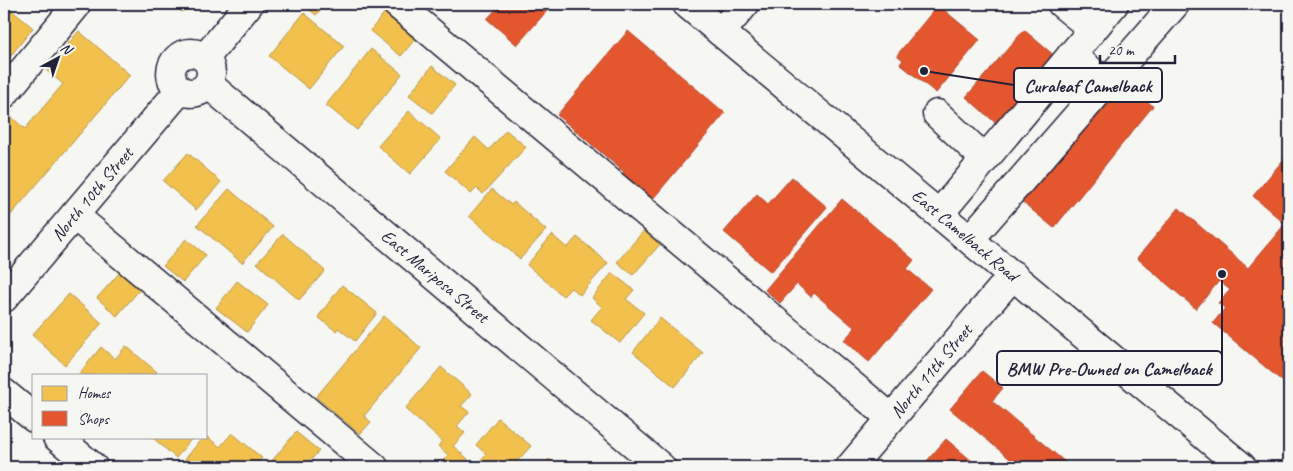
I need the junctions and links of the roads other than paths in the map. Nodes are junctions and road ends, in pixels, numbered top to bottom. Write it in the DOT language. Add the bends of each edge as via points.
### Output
graph roads {
  1 [pos="249,4"];
  2 [pos="397,4"];
  3 [pos="688,4"];
  4 [pos="745,4"];
  5 [pos="1062,4"];
  6 [pos="1114,4"];
  7 [pos="1175,4"];
  8 [pos="75,5"];
  9 [pos="1093,29"];
  10 [pos="721,32"];
  11 [pos="1071,55"];
  12 [pos="205,58"];
  13 [pos="1106,83"];
  14 [pos="208,84"];
  15 [pos="180,90"];
  16 [pos="4,94"];
  17 [pos="937,114"];
  18 [pos="985,159"];
  19 [pos="940,213"];
  20 [pos="74,215"];
  21 [pos="970,239"];
  22 [pos="1013,274"];
  23 [pos="4,298"];
  24 [pos="4,393"];
  25 [pos="32,416"];
  26 [pos="892,418"];
  27 [pos="58,438"];
  28 [pos="93,467"];
  29 [pos="374,467"];
  30 [pos="661,467"];
  31 [pos="850,467"];
  32 [pos="1242,467"];
  1 -- 12 [label="street"];
  2 -- 26 [label="street"];
  3 -- 10 [label="street, East Camelback Road"];
  4 -- 10 [label="street"];
  5 -- 9 [label="street"];
  6 -- 9 [label="street"];
  7 -- 13 [label="street"];
  8 -- 16 [label="street"];
  9 -- 11 [label="street"];
  10 -- 19 [label="street, East Camelback Road"];
  11 -- 13 [label="street"];
  11 -- 18 [label="street"];
  12 -- 14 [label="street" via="212,73"];
  12 -- 15 [label="street" via="200,54 186,53 175,60 172,79"];
  13 -- 21 [label="street"];
  14 -- 15 [label="street" via="192,94"];
  14 -- 30 [label="street, East Mariposa Street"];
  15 -- 20 [label="street, North 10th Street"];
  17 -- 18 [label="street"];
  18 -- 19 [label="street"];
  19 -- 21 [label="street, East Camelback Road"];
  20 -- 23 [label="street, North 10th Street"];
  20 -- 29 [label="street"];
  21 -- 22 [label="street, East Camelback Road"];
  22 -- 26 [label="street, North 11th Street"];
  22 -- 32 [label="street, East Camelback Road"];
  24 -- 25 [label="street"];
  26 -- 31 [label="street, North 11th Street"];
  27 -- 28 [label="street"];
}
